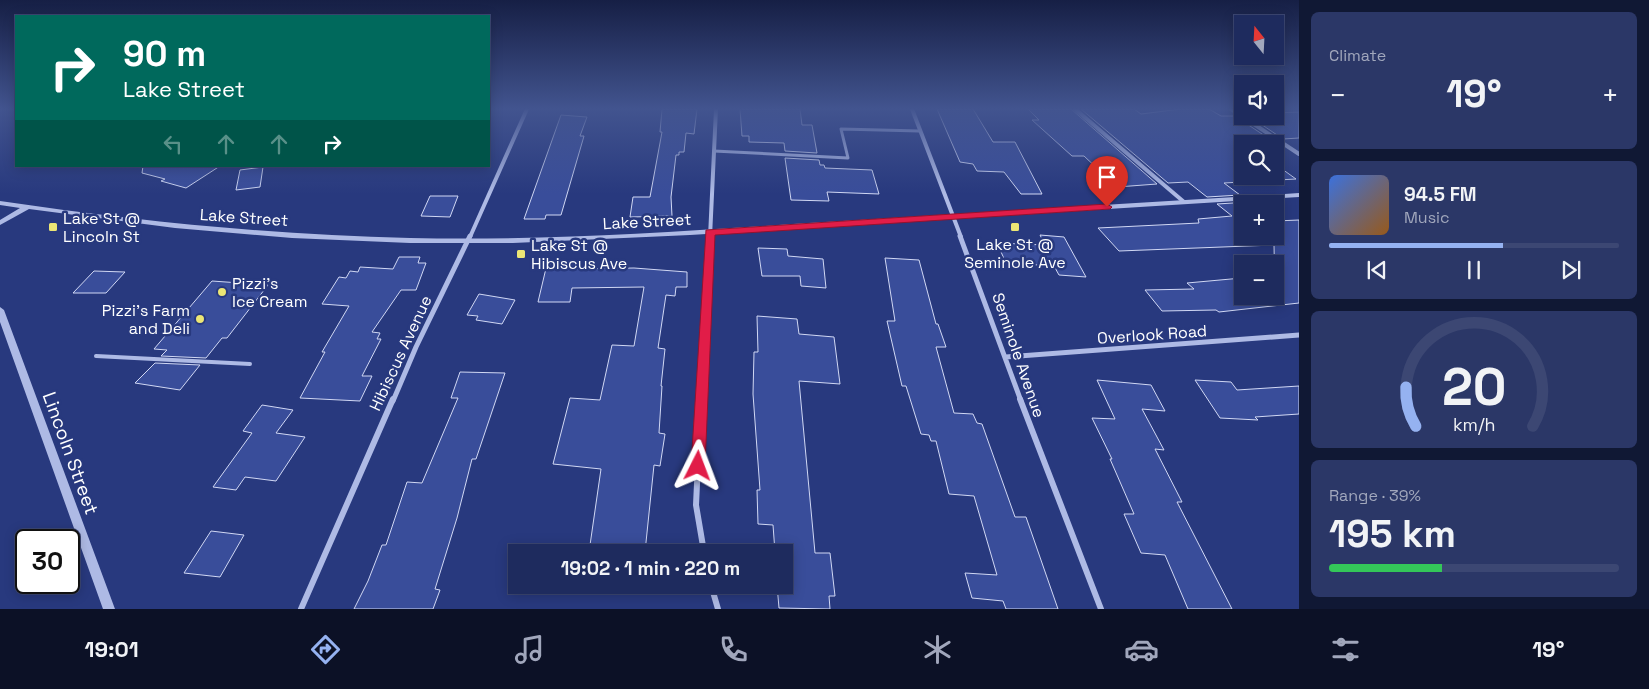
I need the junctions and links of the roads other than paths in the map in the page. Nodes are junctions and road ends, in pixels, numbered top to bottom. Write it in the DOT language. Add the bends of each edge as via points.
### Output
graph roads {
  1 [pos="514,137"];
  2 [pos="715,137"];
  3 [pos="843,137"];
  4 [pos="923,137"];
  5 [pos="1108,137"];
  6 [pos="1274,137"];
  7 [pos="714,151"];
  8 [pos="1299,154"];
  9 [pos="1299,195"];
  10 [pos="1184,202"];
  11 [pos="0,203"];
  12 [pos="28,207"];
  13 [pos="954,216"];
  14 [pos="0,223"];
  15 [pos="710,232"];
  16 [pos="468,241"];
  17 [pos="0,310"];
  18 [pos="1299,335"];
  19 [pos="96,356"];
  20 [pos="1006,357"];
  21 [pos="250,364"];
  22 [pos="703,544"];
  23 [pos="714,594"];
  24 [pos="109,609"];
  25 [pos="301,609"];
  26 [pos="718,609"];
  27 [pos="1101,609"];
  1 -- 16 [label="street, Hibiscus Avenue"];
  2 -- 7 [label="street"];
  3 -- 7 [label="lane" via="848,158"];
  4 -- 13 [label="street, Seminole Avenue"];
  5 -- 10 [label="street"];
  6 -- 8 [label="street"];
  7 -- 15 [label="street"];
  9 -- 10 [label="street, Lake Street"];
  10 -- 13 [label="street, Lake Street"];
  11 -- 12 [label="street"];
  12 -- 14 [label="street"];
  12 -- 16 [label="street, Lake Street" via="231,231 337,238"];
  13 -- 15 [label="street, Lake Street"];
  13 -- 20 [label="street, Seminole Avenue"];
  15 -- 16 [label="street, Lake Street"];
  15 -- 22 [label="street" via="696,505"];
  16 -- 25 [label="street, Hibiscus Avenue" via="416,347"];
  17 -- 24 [label="street, Lincoln Street"];
  18 -- 20 [label="street, Overlook Road"];
  19 -- 21 [label="lane"];
  20 -- 27 [label="street, Seminole Avenue"];
  23 -- 26 [label="street"];
}
